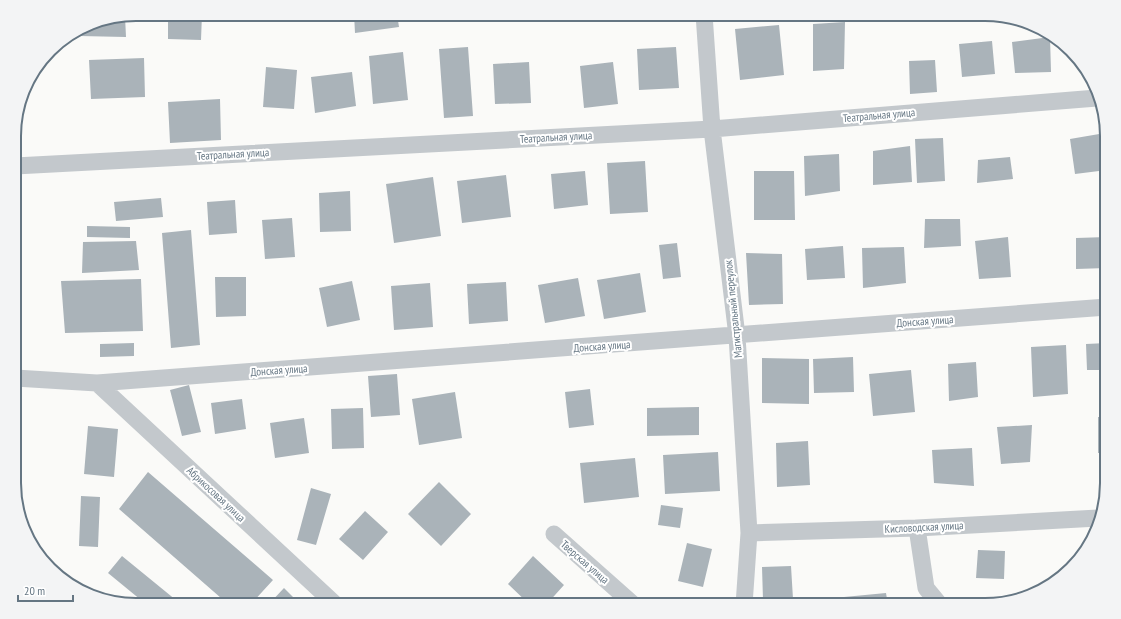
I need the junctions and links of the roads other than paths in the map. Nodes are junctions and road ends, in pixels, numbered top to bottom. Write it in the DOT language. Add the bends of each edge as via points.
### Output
graph roads {
  1 [pos="704,21"];
  2 [pos="1094,98"];
  3 [pos="712,129"];
  4 [pos="21,166"];
  5 [pos="1100,308"];
  6 [pos="737,336"];
  7 [pos="21,378"];
  8 [pos="97,383"];
  9 [pos="1094,518"];
  10 [pos="917,528"];
  11 [pos="749,533"];
  12 [pos="554,534"];
  13 [pos="328,598"];
  14 [pos="626,598"];
  15 [pos="744,598"];
  16 [pos="934,598"];
  1 -- 3 [label="street, Магистральный переулок"];
  2 -- 3 [label="street, Театральная улица"];
  3 -- 4 [label="street, Театральная улица"];
  3 -- 6 [label="street, Магистральный переулок"];
  5 -- 6 [label="street, Донская улица"];
  6 -- 8 [label="street, Донская улица"];
  6 -- 11 [label="street, Магистральный переулок"];
  7 -- 8 [label="street, Донская улица"];
  8 -- 13 [label="street, Абрикосовая улица"];
  9 -- 10 [label="street, Кисловодская улица"];
  10 -- 11 [label="street, Кисловодская улица"];
  10 -- 16 [label="street" via="926,588"];
  11 -- 15 [label="street, Магистральный переулок"];
  12 -- 14 [label="street, Тверская улица"];
}
